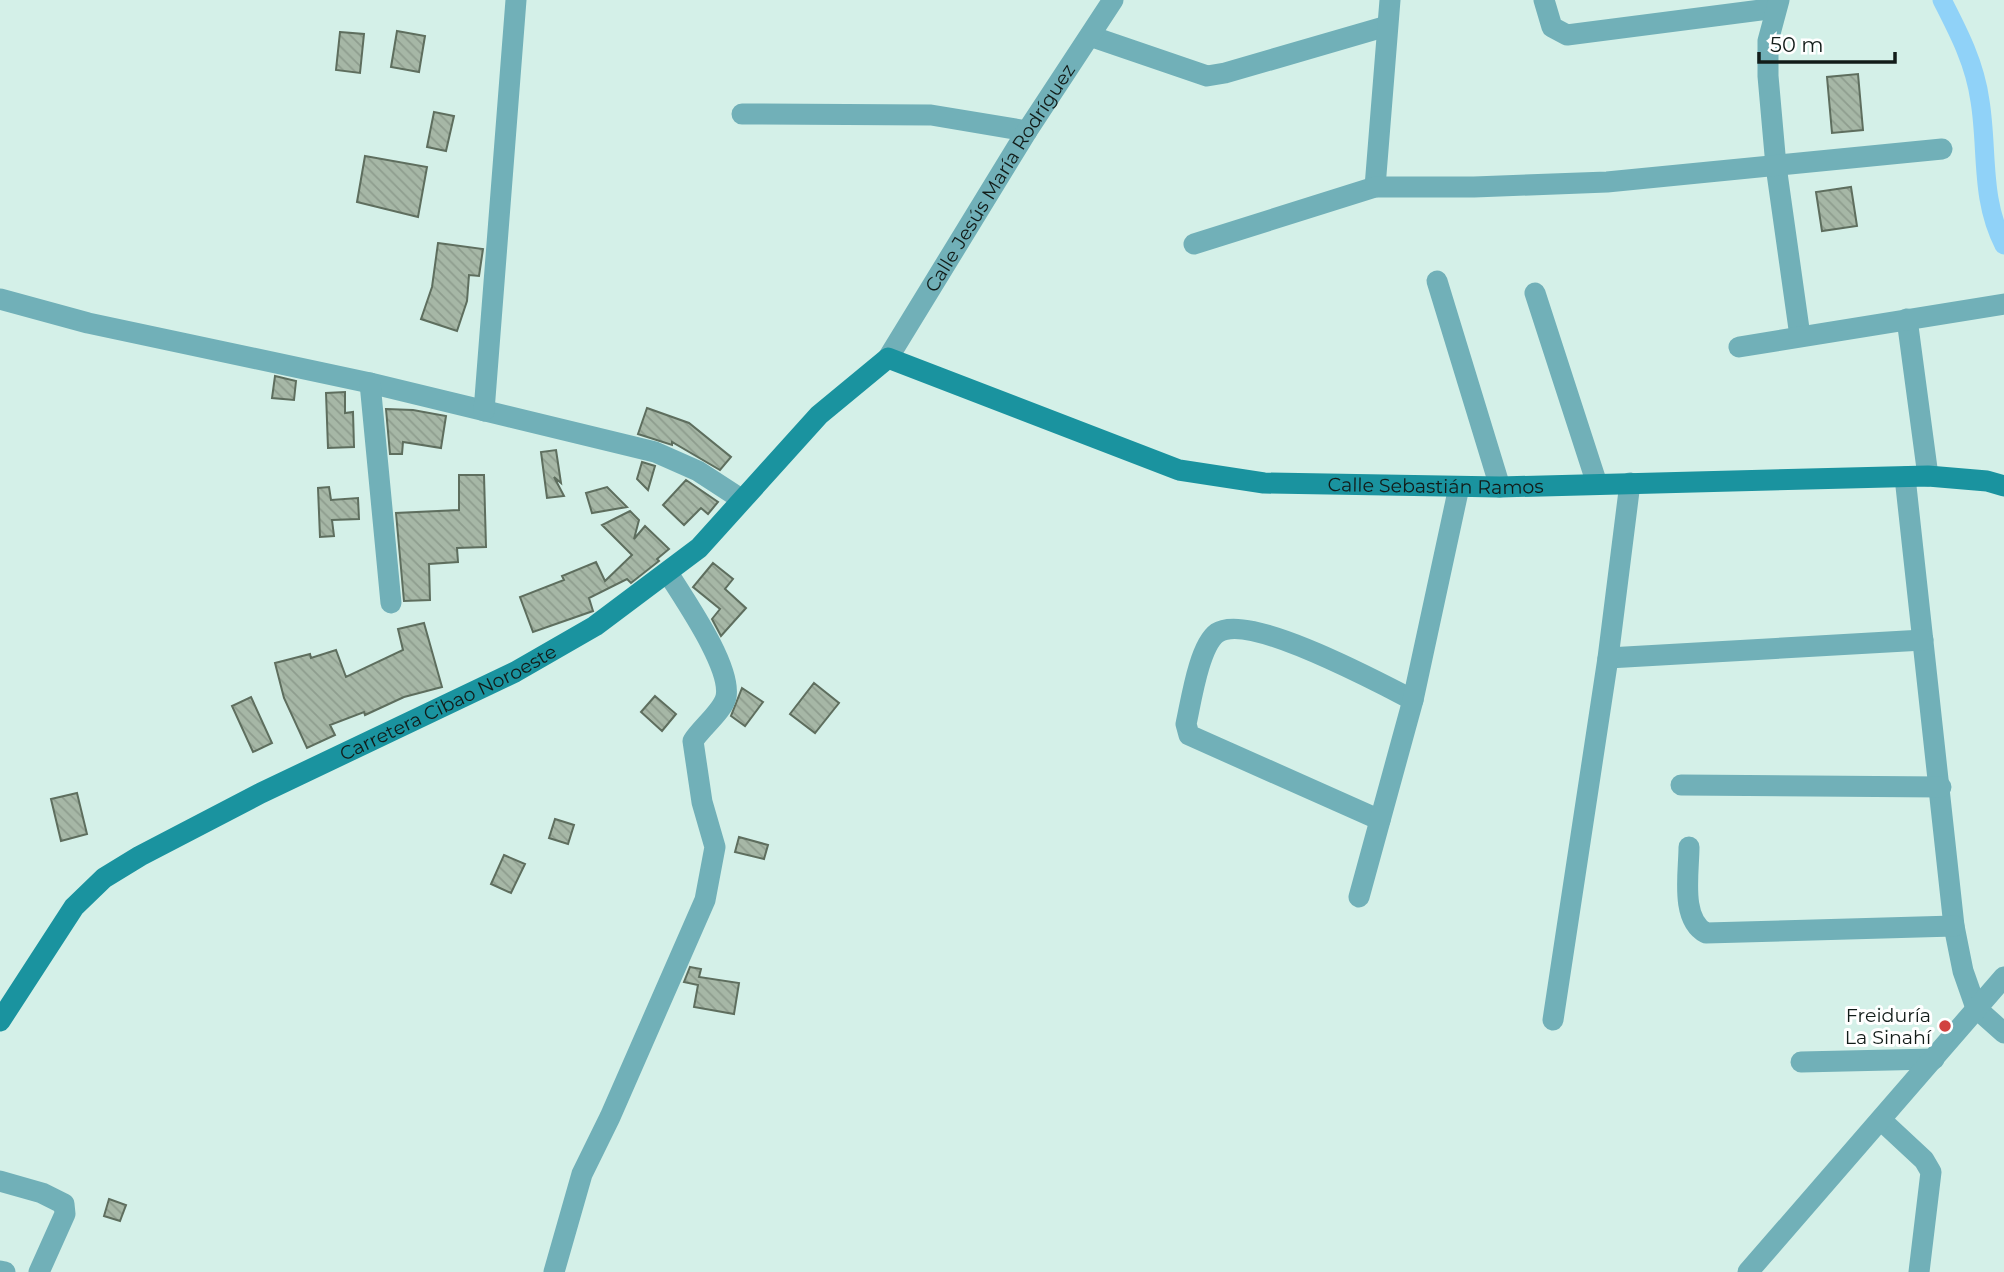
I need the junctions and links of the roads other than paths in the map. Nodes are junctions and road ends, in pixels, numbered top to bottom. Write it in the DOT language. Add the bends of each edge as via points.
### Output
graph roads {
  1 [pos="516,0"];
  2 [pos="1113,0"];
  3 [pos="1390,0"];
  4 [pos="1544,0"];
  5 [pos="1777,4"];
  6 [pos="1387,26"];
  7 [pos="1090,36"];
  8 [pos="742,114"];
  9 [pos="1027,131"];
  10 [pos="1942,149"];
  11 [pos="1776,166"];
  12 [pos="1375,187"];
  13 [pos="1194,244"];
  14 [pos="1437,281"];
  15 [pos="1535,293"];
  16 [pos="0,299"];
  17 [pos="2004,304"];
  18 [pos="1907,319"];
  19 [pos="1800,336"];
  20 [pos="1739,347"];
  21 [pos="888,358"];
  22 [pos="370,383"];
  23 [pos="484,411"];
  24 [pos="1928,476"];
  25 [pos="1905,477"];
  26 [pos="1630,483"];
  27 [pos="1597,484"];
  28 [pos="2004,486"];
  29 [pos="1459,487"];
  30 [pos="1500,487"];
  31 [pos="741,499"];
  32 [pos="668,573"];
  33 [pos="391,603"];
  34 [pos="1923,640"];
  35 [pos="1608,658"];
  36 [pos="1413,699"];
  37 [pos="1681,785"];
  38 [pos="1941,787"];
  39 [pos="1380,820"];
  40 [pos="1689,847"];
  41 [pos="1359,897"];
  42 [pos="1954,926"];
  43 [pos="2004,976"];
  44 [pos="1976,1008"];
  45 [pos="1553,1020"];
  46 [pos="0,1021"];
  47 [pos="2004,1033"];
  48 [pos="1934,1059"];
  49 [pos="1801,1062"];
  50 [pos="1881,1120"];
  51 [pos="0,1181"];
  52 [pos="38,1272"];
  53 [pos="554,1272"];
  54 [pos="1748,1272"];
  55 [pos="1919,1272"];
  1 -- 23 [label="street"];
  2 -- 7 [label="street, Calle Jesús María Rodríguez"];
  3 -- 6 [label="street"];
  4 -- 5 [label="street" via="1552,27 1567,35"];
  5 -- 11 [label="street" via="1768,55"];
  6 -- 7 [label="street" via="1206,76"];
  6 -- 12 [label="street"];
  7 -- 9 [label="street, Calle Jesús María Rodríguez"];
  8 -- 9 [label="street" via="931,115"];
  9 -- 21 [label="street, Calle Jesús María Rodríguez"];
  10 -- 11 [label="street"];
  11 -- 12 [label="street" via="1607,182"];
  11 -- 19 [label="street"];
  12 -- 13 [label="street"];
  14 -- 30 [label="street"];
  15 -- 27 [label="street"];
  16 -- 22 [label="street" via="88,323"];
  17 -- 18 [label="street"];
  18 -- 19 [label="street"];
  18 -- 24 [label="street"];
  19 -- 20 [label="street"];
  21 -- 29 [label="main road, Calle Sebastián Ramos" via="1179,470 1264,483"];
  21 -- 31 [label="main road, Carretera Cibao Noroeste" via="819,415"];
  22 -- 23 [label="street"];
  22 -- 33 [label="street"];
  23 -- 31 [label="street" via="655,452 698,471"];
  24 -- 25 [label="main road, Calle Sebastián Ramos"];
  24 -- 28 [label="main road, Calle Sebastián Ramos"];
  25 -- 26 [label="main road, Calle Sebastián Ramos"];
  25 -- 34 [label="street"];
  26 -- 27 [label="main road, Calle Sebastián Ramos"];
  26 -- 35 [label="street"];
  27 -- 30 [label="main road, Calle Sebastián Ramos"];
  29 -- 30 [label="main road, Calle Sebastián Ramos"];
  29 -- 36 [label="street"];
  31 -- 32 [label="main road, Carretera Cibao Noroeste" via="699,548"];
  32 -- 46 [label="main road, Carretera Cibao Noroeste" via="595,626 515,672 261,793 104,878 74,907"];
  32 -- 53 [label="street" via="705,632 726,681 726,699 693,741 702,802 715,847 712,873 705,900 582,1174"];
  34 -- 35 [label="street"];
  34 -- 38 [label="street"];
  35 -- 45 [label="street"];
  36 -- 39 [label="street"];
  36 -- 39 [label="street" via="1304,646 1235,628 1217,633 1204,651 1186,724 1189,735"];
  37 -- 38 [label="street"];
  38 -- 42 [label="street"];
  39 -- 41 [label="street"];
  40 -- 42 [label="street" via="1690,909 1697,928 1706,933"];
  42 -- 44 [label="street" via="1962,971"];
  43 -- 44 [label="street"];
  44 -- 47 [label="street"];
  44 -- 48 [label="street"];
  48 -- 49 [label="street"];
  48 -- 50 [label="street"];
  50 -- 54 [label="street"];
  50 -- 55 [label="street" via="1931,1172"];
  51 -- 52 [label="street" via="64,1204 65,1214"];
}
